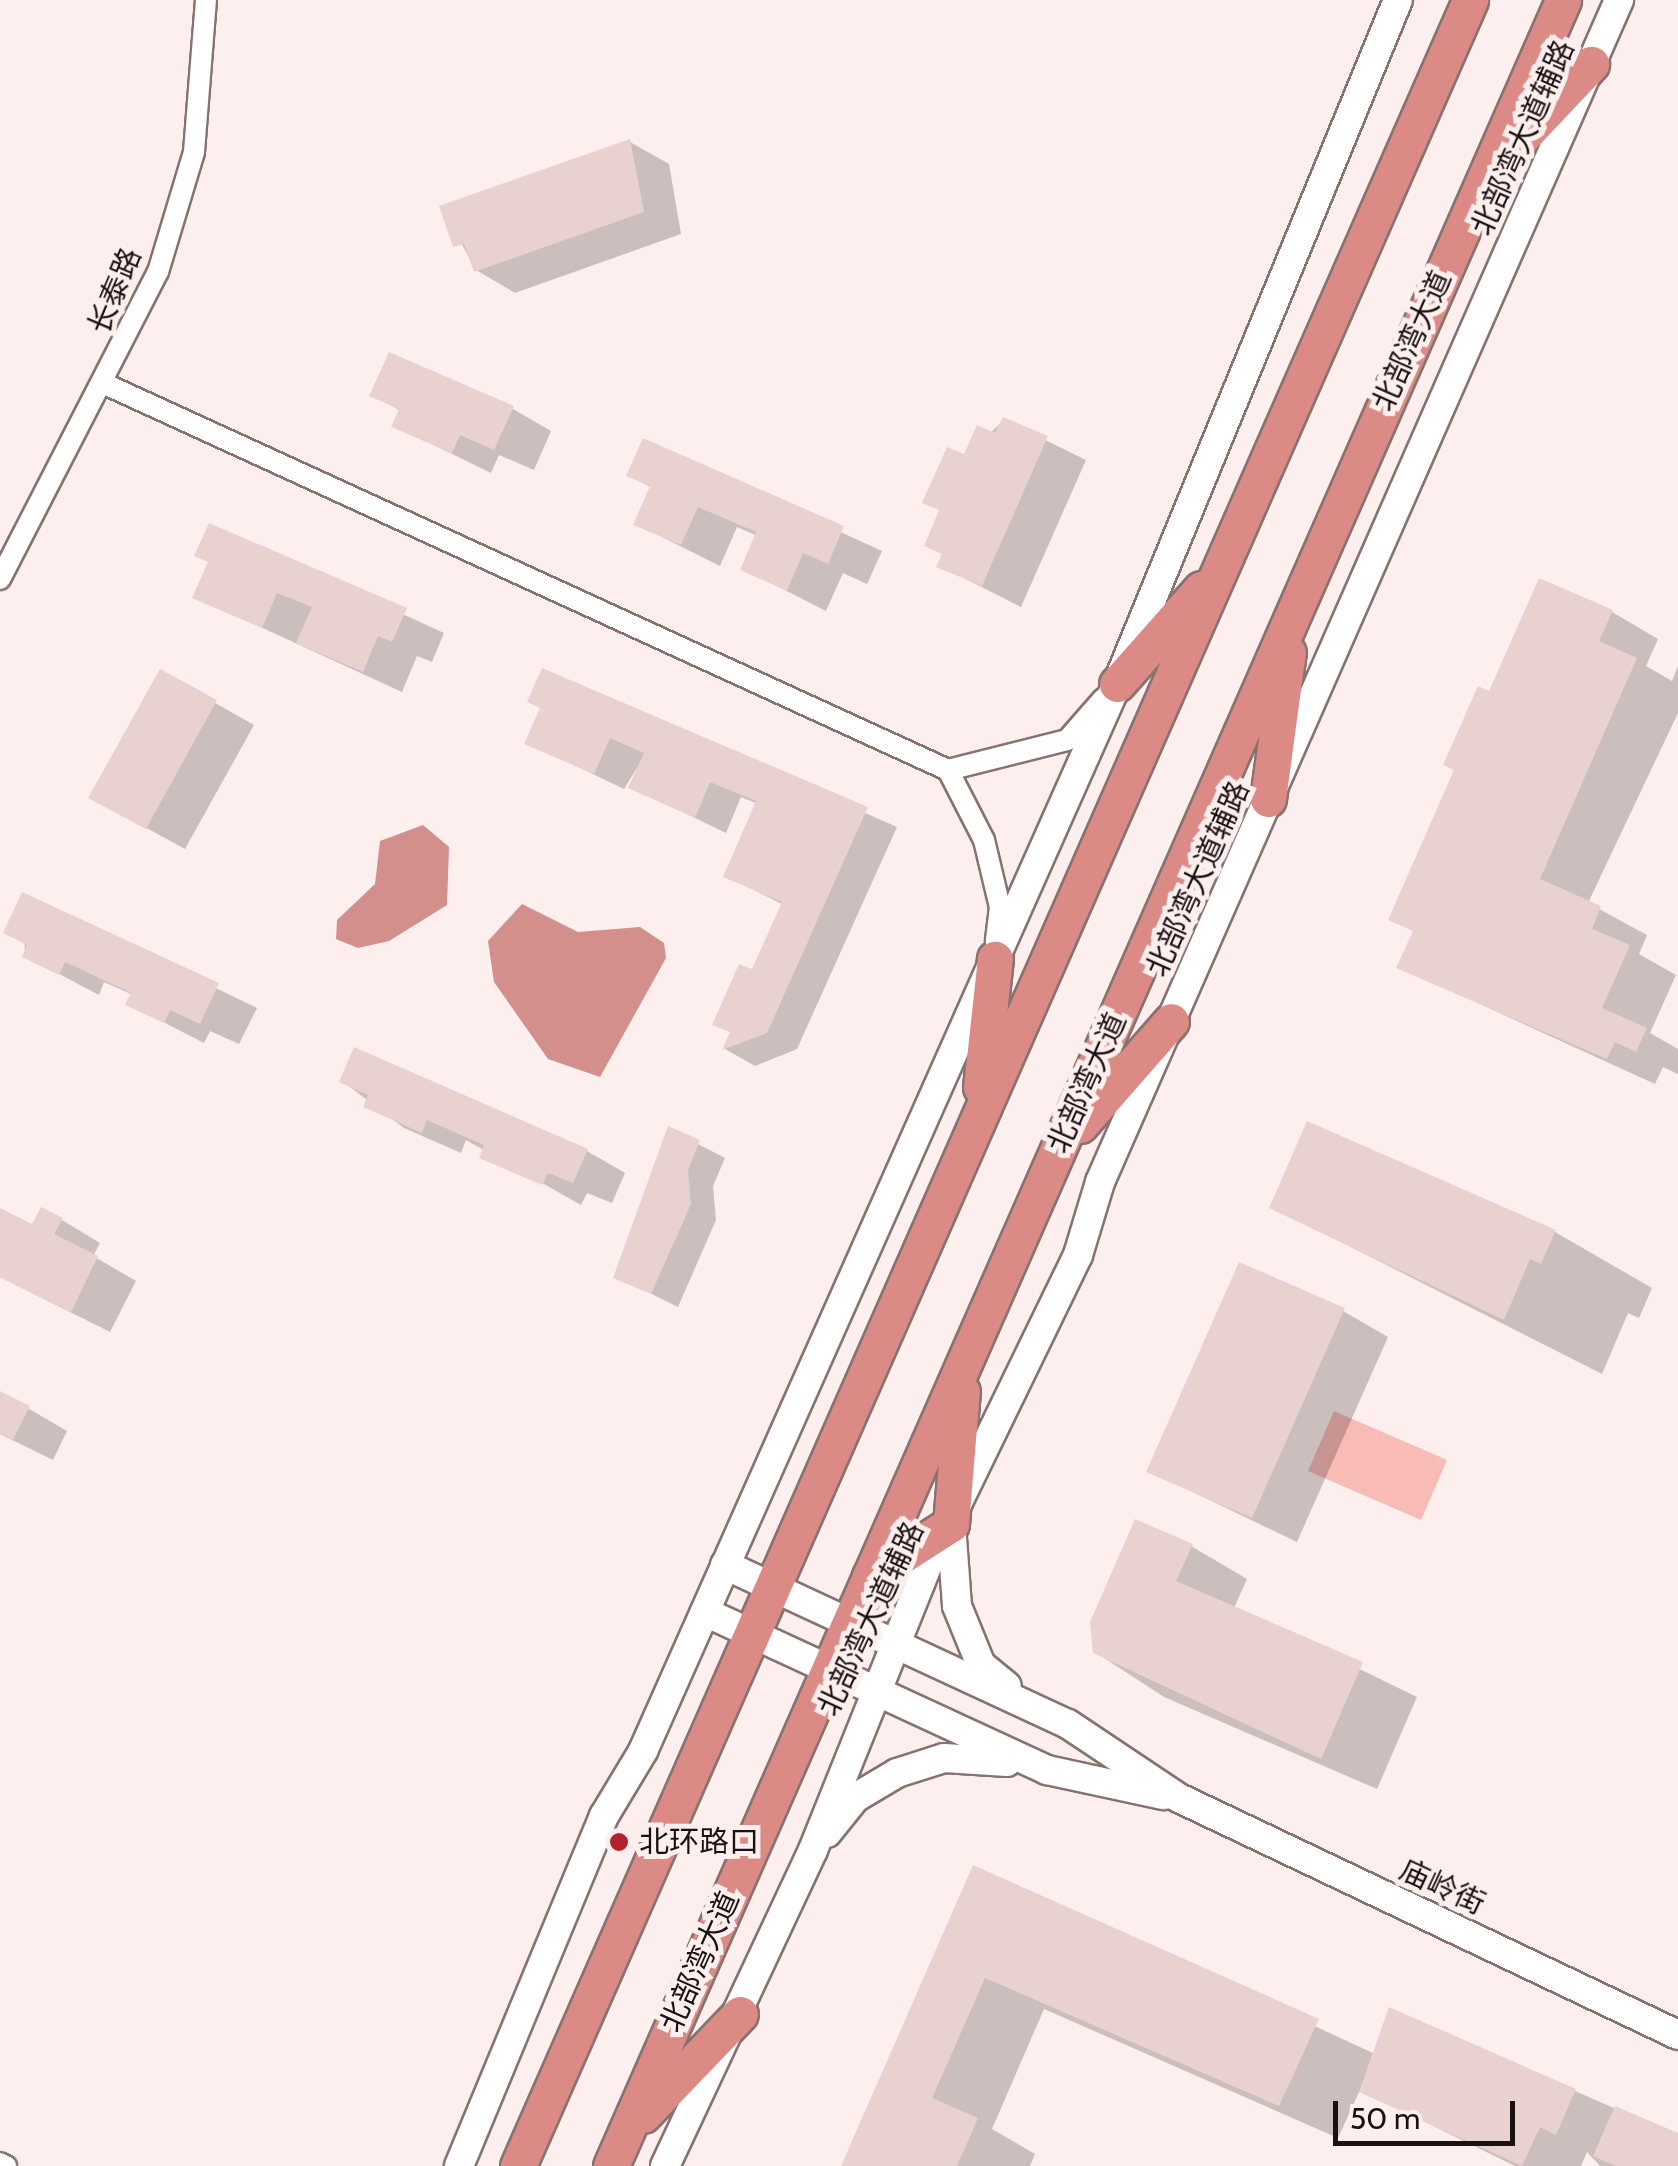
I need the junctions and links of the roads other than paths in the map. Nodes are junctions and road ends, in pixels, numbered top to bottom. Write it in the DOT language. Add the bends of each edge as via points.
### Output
graph roads {
  1 [pos="206,0"];
  2 [pos="1398,0"];
  3 [pos="1470,0"];
  4 [pos="1563,0"];
  5 [pos="1619,0"];
  6 [pos="1591,64"];
  7 [pos="1486,175"];
  8 [pos="107,385"];
  9 [pos="1222,566"];
  10 [pos="0,579"];
  11 [pos="1294,611"];
  12 [pos="1116,684"];
  13 [pos="948,770"];
  14 [pos="1268,800"];
  15 [pos="994,959"];
  16 [pos="1171,1022"];
  17 [pos="977,1122"];
  18 [pos="1056,1152"];
  19 [pos="965,1360"];
  20 [pos="951,1524"];
  21 [pos="725,1566"];
  22 [pos="870,1576"];
  23 [pos="773,1587"];
  24 [pos="704,1612"];
  25 [pos="849,1623"];
  26 [pos="752,1634"];
  27 [pos="893,1643"];
  28 [pos="829,1669"];
  29 [pos="872,1690"];
  30 [pos="1068,1724"];
  31 [pos="1046,1770"];
  32 [pos="1179,1798"];
  33 [pos="813,1850"];
  34 [pos="740,2014"];
  35 [pos="1678,2035"];
  36 [pos="538,2123"];
  37 [pos="618,2156"];
  38 [pos="459,2166"];
  39 [pos="490,2166"];
  40 [pos="518,2166"];
  41 [pos="665,2166"];
  1 -- 8 [label="street, 长泰路" via="194,152 158,272"];
  2 -- 12 [label="main road"];
  3 -- 9 [label="highway"];
  4 -- 7 [label="highway, 北部湾大道"];
  5 -- 6 [label="main road, 北部湾大道辅路"];
  6 -- 7 [label="highway"];
  6 -- 14 [label="main road, 北部湾大道辅路"];
  7 -- 11 [label="highway, 北部湾大道"];
  8 -- 10 [label="street, 长泰路"];
  8 -- 13 [label="street"];
  9 -- 12 [label="highway"];
  9 -- 17 [label="highway"];
  11 -- 14 [label="highway"];
  11 -- 18 [label="highway, 北部湾大道"];
  12 -- 13 [label="street" via="1067,740"];
  12 -- 15 [label="main road"];
  13 -- 15 [label="street" via="992,874"];
  14 -- 16 [label="main road, 北部湾大道辅路"];
  15 -- 17 [label="highway"];
  15 -- 21 [label="main road"];
  16 -- 18 [label="highway"];
  16 -- 20 [label="main road, 北部湾大道辅路" via="1078,1255"];
  17 -- 23 [label="highway"];
  18 -- 19 [label="highway, 北部湾大道"];
  19 -- 20 [label="highway"];
  19 -- 22 [label="highway, 北部湾大道"];
  20 -- 22 [label="highway"];
  20 -- 27 [label="main road, 北部湾大道辅路"];
  20 -- 30 [label="main road" via="956,1606 981,1665"];
  21 -- 23 [label="main road, 庙岭街"];
  21 -- 24 [label="main road"];
  22 -- 25 [label="highway, 北部湾大道"];
  23 -- 25 [label="main road, 庙岭街"];
  23 -- 26 [label="highway"];
  24 -- 26 [label="main road, 庙岭街"];
  24 -- 38 [label="main road" via="604,1816"];
  25 -- 27 [label="main road, 庙岭街"];
  25 -- 28 [label="highway, 北部湾大道"];
  26 -- 28 [label="main road, 庙岭街"];
  26 -- 36 [label="highway"];
  27 -- 29 [label="main road, 北部湾大道辅路"];
  27 -- 30 [label="main road, 庙岭街"];
  28 -- 29 [label="main road, 庙岭街"];
  28 -- 37 [label="highway, 北部湾大道"];
  29 -- 31 [label="main road, 庙岭街"];
  29 -- 33 [label="main road, 北部湾大道辅路"];
  30 -- 32 [label="main road, 庙岭街"];
  31 -- 32 [label="main road, 庙岭街"];
  31 -- 33 [label="main road" via="958,1758 897,1773 855,1798"];
  32 -- 35 [label="main road, 庙岭街"];
  33 -- 34 [label="main road, 北部湾大道辅路"];
  34 -- 37 [label="highway"];
  34 -- 41 [label="main road, 北部湾大道辅路"];
  36 -- 39 [label="highway"];
  36 -- 40 [label="highway"];
}
